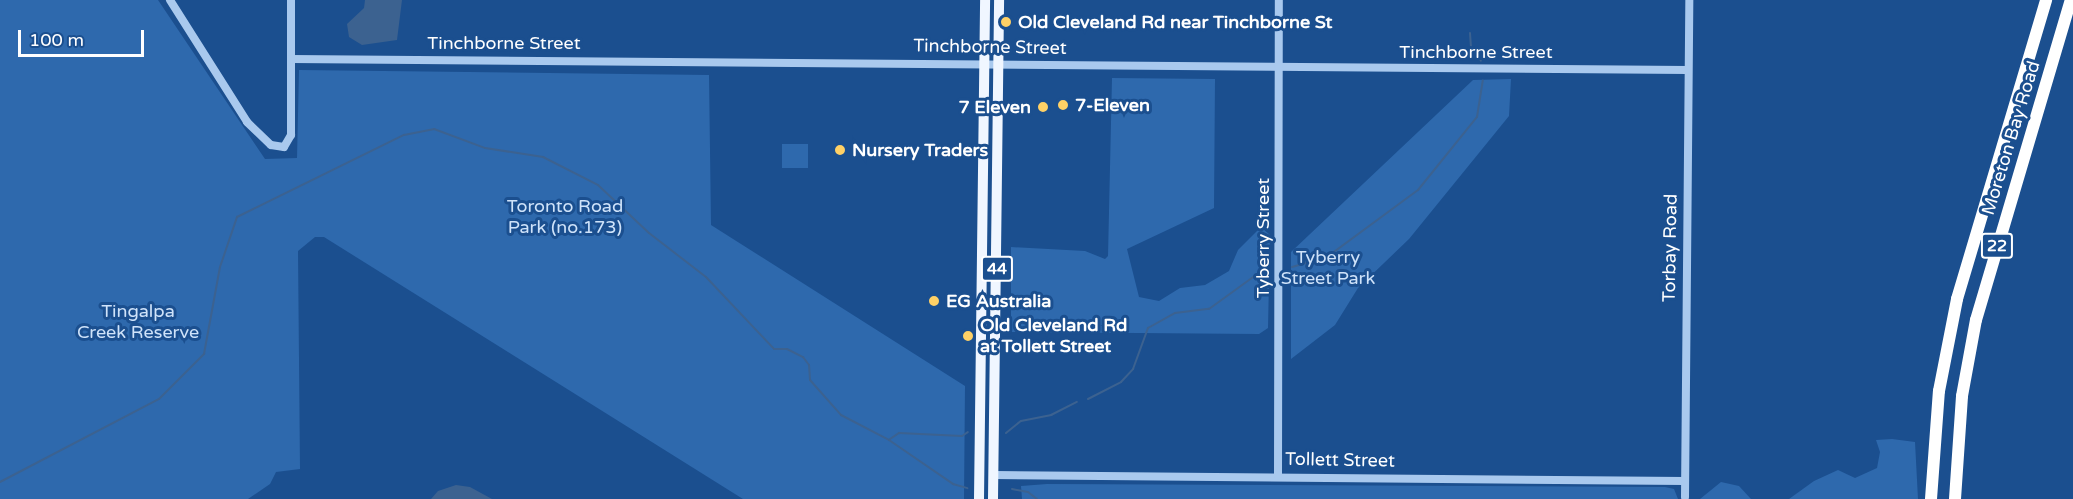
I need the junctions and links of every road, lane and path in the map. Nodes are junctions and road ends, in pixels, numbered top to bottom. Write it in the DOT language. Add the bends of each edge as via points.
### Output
graph roads {
  1 [pos="170,0"];
  2 [pos="291,0"];
  3 [pos="985,0"];
  4 [pos="999,0"];
  5 [pos="1279,0"];
  6 [pos="1689,0"];
  7 [pos="2046,0"];
  8 [pos="2071,0"];
  9 [pos="291,59"];
  10 [pos="984,63"];
  11 [pos="999,63"];
  12 [pos="1280,67"];
  13 [pos="1689,70"];
  14 [pos="994,475"];
  15 [pos="1278,476"];
  16 [pos="1685,481"];
  17 [pos="1685,497"];
  18 [pos="979,499"];
  19 [pos="993,499"];
  20 [pos="1931,499"];
  21 [pos="1955,499"];
  1 -- 9 [label="street" via="256,133 271,145 284,147 291,135"];
  2 -- 9 [label="street"];
  3 -- 10 [label="main road, 44"];
  4 -- 11 [label="main road, 44"];
  5 -- 12 [label="street, Tyberry Street"];
  6 -- 13 [label="street, Torbay Road"];
  7 -- 20 [label="highway, Moreton Bay Road / 22" via="1955,309 1939,391"];
  8 -- 21 [label="highway, Moreton Bay Road / 22" via="1976,320 1960,418"];
  9 -- 10 [label="street, Tinchborne Street"];
  10 -- 11 [label="street, Tinchborne Street"];
  10 -- 18 [label="main road, 44"];
  11 -- 12 [label="street, Tinchborne Street"];
  11 -- 14 [label="main road, 44"];
  12 -- 13 [label="street, Tinchborne Street"];
  12 -- 15 [label="street, Tyberry Street"];
  13 -- 16 [label="street, Torbay Road"];
  14 -- 15 [label="street, Tollett Street"];
  14 -- 19 [label="main road, 44"];
  15 -- 16 [label="street, Tollett Street"];
  16 -- 17 [label="street, Torbay Road"];
}
